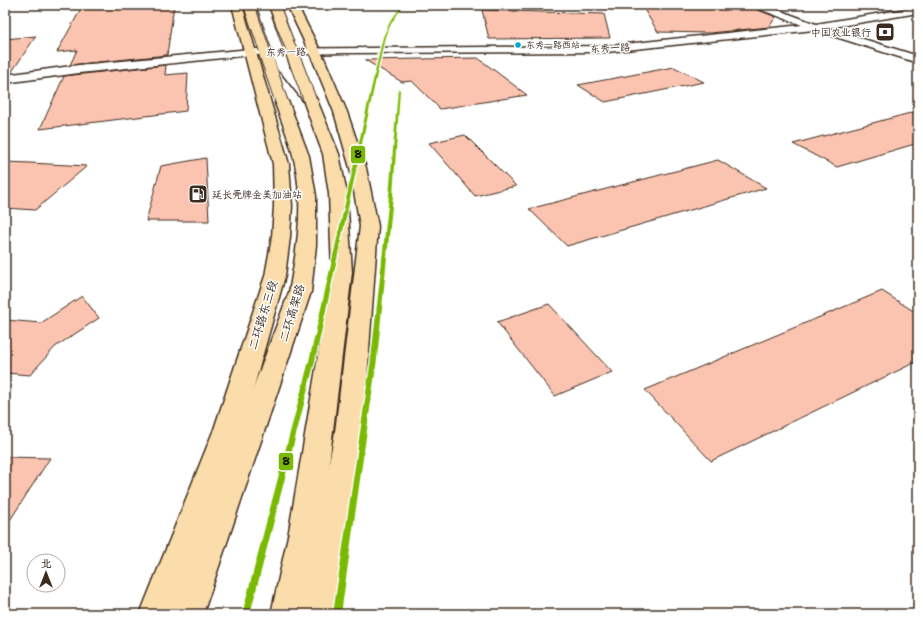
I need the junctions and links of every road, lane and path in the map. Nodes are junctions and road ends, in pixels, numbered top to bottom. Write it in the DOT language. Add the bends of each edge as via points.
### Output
graph roads {
  1 [pos="237,5"];
  2 [pos="249,5"];
  3 [pos="262,5"];
  4 [pos="274,5"];
  5 [pos="292,5"];
  6 [pos="756,5"];
  7 [pos="918,10"];
  8 [pos="815,27"];
  9 [pos="316,51"];
  10 [pos="251,52"];
  11 [pos="918,60"];
  12 [pos="283,67"];
  13 [pos="5,79"];
  14 [pos="310,100"];
  15 [pos="282,103"];
  16 [pos="156,614"];
  17 [pos="186,614"];
  18 [pos="288,614"];
  19 [pos="318,614"];
  1 -- 10 [label="main road, 二环路东三段"];
  2 -- 15 [label="main road, 二环高架路, bridge"];
  3 -- 12 [label="street, bridge"];
  4 -- 14 [label="main road, bridge"];
  5 -- 9 [label="main road"];
  6 -- 8 [label="street"];
  7 -- 8 [label="street, 东秀一路"];
  8 -- 9 [label="street, 东秀一路" via="607,49"];
  8 -- 11 [label="street"];
  9 -- 10 [label="street, 东秀一路"];
  9 -- 19 [label="main road" via="354,148 366,197 369,226 349,432"];
  10 -- 13 [label="street, 东秀一路"];
  10 -- 16 [label="main road, 二环路东三段" via="281,164 283,206 275,276 228,429"];
  12 -- 14 [label="street, bridge"];
  12 -- 15 [label="street, bridge"];
  14 -- 18 [label="main road" via="331,154 338,194 342,272 305,532"];
  15 -- 17 [label="main road, 二环高架路" via="303,164 307,202 307,248 300,292"];
}
